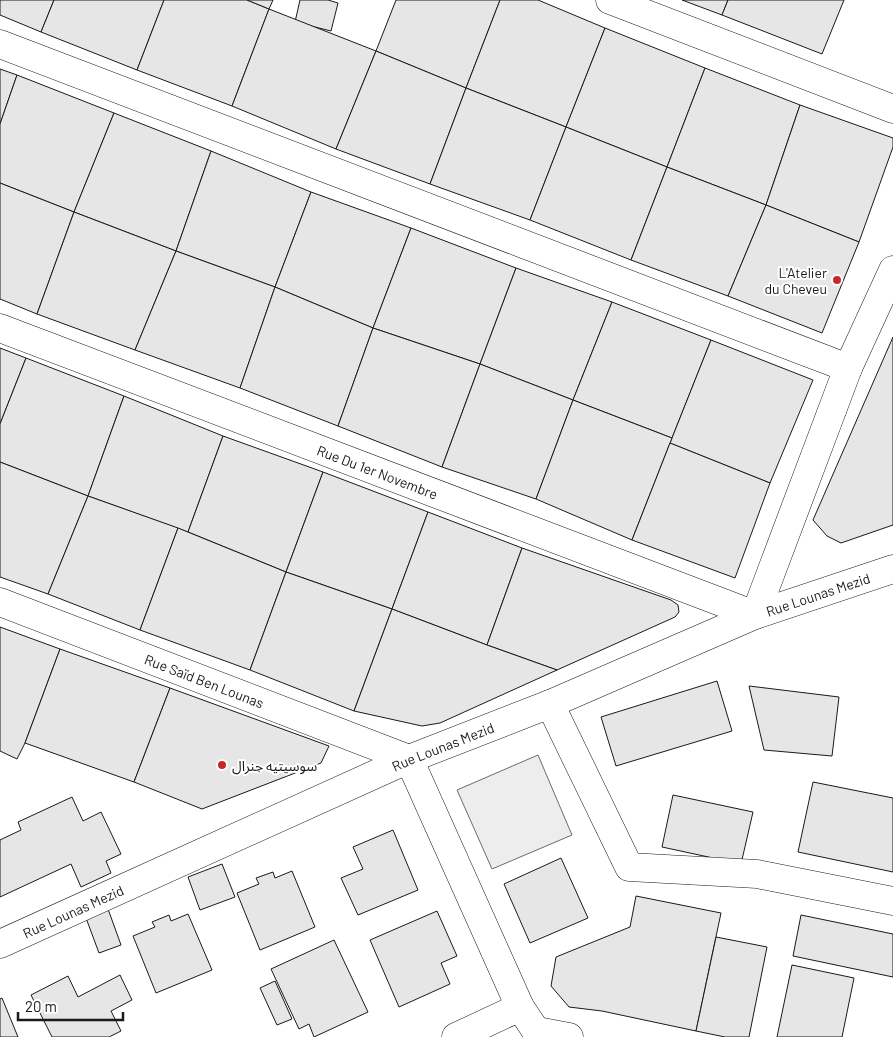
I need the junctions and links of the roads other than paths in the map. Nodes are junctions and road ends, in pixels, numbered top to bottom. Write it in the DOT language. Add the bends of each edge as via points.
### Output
graph roads {
  1 [pos="610,0"];
  2 [pos="0,44"];
  3 [pos="893,109"];
  4 [pos="893,270"];
  5 [pos="0,328"];
  6 [pos="848,368"];
  7 [pos="893,569"];
  8 [pos="0,602"];
  9 [pos="756,615"];
  10 [pos="550,704"];
  11 [pos="409,758"];
  12 [pos="893,901"];
  13 [pos="0,944"];
  14 [pos="520,1007"];
  15 [pos="538,1034"];
  16 [pos="456,1037"];
  17 [pos="569,1037"];
  1 -- 3 [label="street"];
  2 -- 6 [label="street"];
  4 -- 6 [label="street"];
  5 -- 9 [label="street, Rue Du 1er Novembre"];
  6 -- 9 [label="street"];
  7 -- 9 [label="street, Rue Lounas Mezid"];
  8 -- 11 [label="street, Rue Saïd Ben Lounas"];
  9 -- 10 [label="street, Rue Lounas Mezid"];
  10 -- 11 [label="street, Rue Lounas Mezid"];
  10 -- 12 [label="street" via="629,867 756,874"];
  11 -- 13 [label="street, Rue Lounas Mezid"];
  11 -- 14 [label="street"];
  14 -- 15 [label="street"];
  14 -- 16 [label="street"];
  15 -- 17 [label="street"];
}
